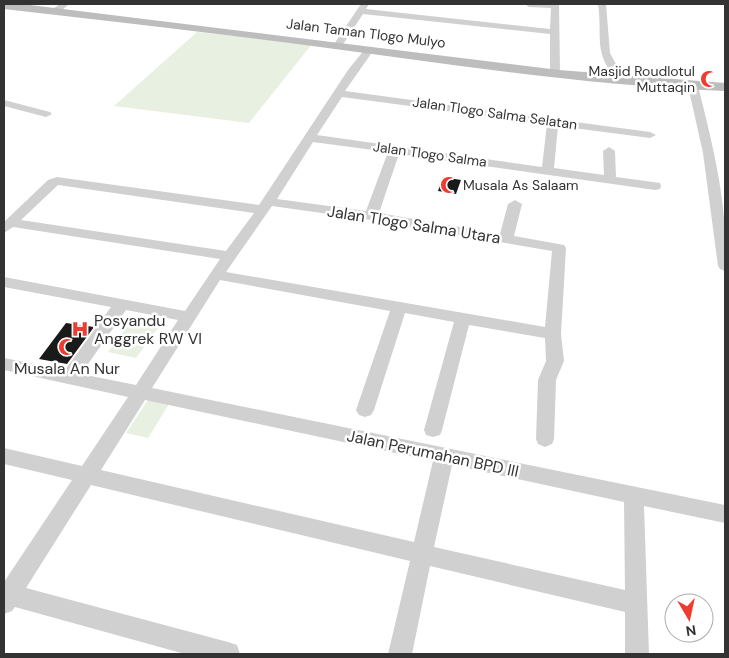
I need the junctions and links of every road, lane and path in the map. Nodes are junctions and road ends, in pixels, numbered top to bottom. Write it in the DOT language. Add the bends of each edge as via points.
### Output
graph roads {
  1 [pos="529,4"];
  2 [pos="602,4"];
  3 [pos="4,5"];
  4 [pos="555,5"];
  5 [pos="61,7"];
  6 [pos="362,8"];
  7 [pos="434,10"];
  8 [pos="498,16"];
  9 [pos="430,20"];
  10 [pos="495,26"];
  11 [pos="556,32"];
  12 [pos="337,46"];
  13 [pos="368,51"];
  14 [pos="555,72"];
  15 [pos="623,80"];
  16 [pos="694,86"];
  17 [pos="725,87"];
  18 [pos="339,93"];
  19 [pos="4,103"];
  20 [pos="46,114"];
  21 [pos="553,120"];
  22 [pos="650,135"];
  23 [pos="311,138"];
  24 [pos="395,149"];
  25 [pos="609,151"];
  26 [pos="709,153"];
  27 [pos="725,156"];
  28 [pos="548,170"];
  29 [pos="610,178"];
  30 [pos="655,186"];
  31 [pos="720,194"];
  32 [pos="516,204"];
  33 [pos="266,206"];
  34 [pos="371,216"];
  35 [pos="7,226"];
  36 [pos="506,239"];
  37 [pos="231,256"];
  38 [pos="725,266"];
  39 [pos="216,275"];
  40 [pos="4,282"];
  41 [pos="122,304"];
  42 [pos="399,307"];
  43 [pos="189,317"];
  44 [pos="463,318"];
  45 [pos="554,334"];
  46 [pos="4,364"];
  47 [pos="69,378"];
  48 [pos="140,392"];
  49 [pos="365,410"];
  50 [pos="433,430"];
  51 [pos="545,439"];
  52 [pos="444,455"];
  53 [pos="4,456"];
  54 [pos="87,475"];
  55 [pos="634,495"];
  56 [pos="725,514"];
  57 [pos="422,554"];
  58 [pos="6,597"];
  59 [pos="636,604"];
  60 [pos="228,654"];
  61 [pos="400,654"];
  62 [pos="637,654"];
  1 -- 4 [label="street"];
  2 -- 15 [label="street" via="602,45 612,71"];
  3 -- 5 [label="street, Jalan Taman Tlogo Mulyo"];
  4 -- 11 [label="street"];
  5 -- 12 [label="street, Jalan Taman Tlogo Mulyo"];
  6 -- 9 [label="street"];
  6 -- 12 [label="street"];
  7 -- 9 [label="street"];
  8 -- 10 [label="street"];
  9 -- 10 [label="street"];
  10 -- 11 [label="street"];
  11 -- 14 [label="street"];
  12 -- 13 [label="street, Jalan Taman Tlogo Mulyo"];
  13 -- 14 [label="street, Jalan Taman Tlogo Mulyo"];
  13 -- 18 [label="street"];
  14 -- 15 [label="street, Jalan Taman Tlogo Mulyo"];
  15 -- 16 [label="street, Jalan Taman Tlogo Mulyo"];
  16 -- 17 [label="street, Jalan Taman Tlogo Mulyo"];
  16 -- 26 [label="street"];
  18 -- 21 [label="street, Jalan Tlogo Salma Selatan"];
  18 -- 23 [label="street"];
  19 -- 20 [label="street"];
  21 -- 22 [label="street, Jalan Tlogo Salma Selatan"];
  21 -- 28 [label="street"];
  23 -- 24 [label="street, Jalan Tlogo Salma"];
  23 -- 33 [label="street"];
  24 -- 28 [label="street, Jalan Tlogo Salma"];
  24 -- 34 [label="street"];
  25 -- 29 [label="street"];
  26 -- 27 [label="street"];
  26 -- 31 [label="street"];
  28 -- 29 [label="street, Jalan Tlogo Salma"];
  29 -- 30 [label="street, Jalan Tlogo Salma"];
  31 -- 38 [label="street"];
  32 -- 36 [label="street"];
  33 -- 34 [label="street, Jalan Tlogo Salma Utara"];
  33 -- 35 [label="street" via="64,181 52,183"];
  33 -- 37 [label="street"];
  34 -- 36 [label="street, Jalan Tlogo Salma Utara"];
  35 -- 37 [label="street"];
  36 -- 45 [label="street, Jalan Tlogo Salma Utara" via="559,248"];
  37 -- 39 [label="street"];
  39 -- 42 [label="street"];
  39 -- 43 [label="street"];
  40 -- 41 [label="street"];
  41 -- 43 [label="street"];
  41 -- 47 [label="street"];
  42 -- 44 [label="street"];
  42 -- 49 [label="street"];
  43 -- 48 [label="street"];
  44 -- 45 [label="street"];
  44 -- 50 [label="street"];
  45 -- 51 [label="street" via="555,361 547,380"];
  46 -- 47 [label="street, Jalan Perumahan BPD III"];
  47 -- 48 [label="street, Jalan Perumahan BPD III"];
  48 -- 52 [label="street, Jalan Perumahan BPD III"];
  48 -- 54 [label="street"];
  52 -- 55 [label="street, Jalan Perumahan BPD III"];
  52 -- 57 [label="street"];
  53 -- 54 [label="street"];
  54 -- 57 [label="street"];
  54 -- 58 [label="street"];
  55 -- 56 [label="street, Jalan Perumahan BPD III"];
  55 -- 59 [label="street"];
  57 -- 59 [label="street"];
  57 -- 61 [label="street"];
  58 -- 60 [label="street"];
  59 -- 62 [label="street"];
}
